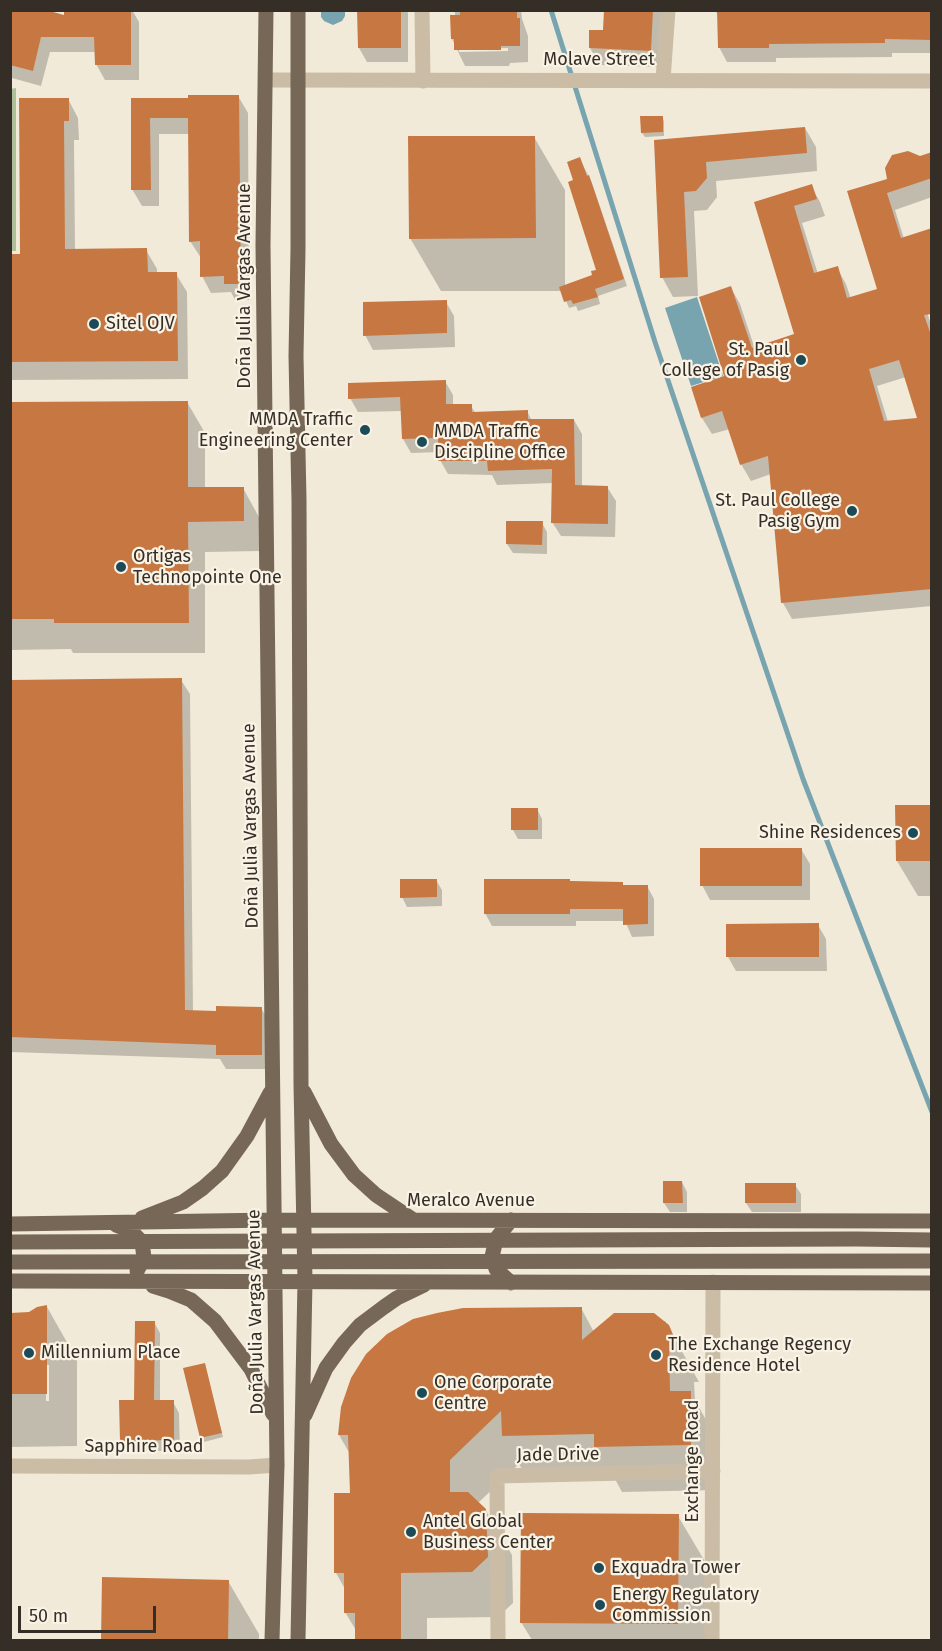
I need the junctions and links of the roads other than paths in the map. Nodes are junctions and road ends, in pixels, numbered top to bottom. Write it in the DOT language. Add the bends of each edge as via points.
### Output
graph roads {
  1 [pos="266,10"];
  2 [pos="298,10"];
  3 [pos="422,10"];
  4 [pos="668,10"];
  5 [pos="266,80"];
  6 [pos="298,80"];
  7 [pos="663,80"];
  8 [pos="423,81"];
  9 [pos="932,81"];
  10 [pos="301,1085"];
  11 [pos="273,1088"];
  12 [pos="274,1220"];
  13 [pos="303,1220"];
  14 [pos="421,1220"];
  15 [pos="512,1220"];
  16 [pos="932,1221"];
  17 [pos="116,1223"];
  18 [pos="153,1223"];
  19 [pos="10,1224"];
  20 [pos="932,1240"];
  21 [pos="10,1242"];
  22 [pos="275,1244"];
  23 [pos="304,1244"];
  24 [pos="932,1261"];
  25 [pos="10,1262"];
  26 [pos="10,1281"];
  27 [pos="122,1281"];
  28 [pos="276,1281"];
  29 [pos="304,1281"];
  30 [pos="434,1282"];
  31 [pos="713,1282"];
  32 [pos="511,1283"];
  33 [pos="932,1283"];
  34 [pos="276,1422"];
  35 [pos="302,1424"];
  36 [pos="277,1465"];
  37 [pos="10,1466"];
  38 [pos="713,1471"];
  39 [pos="273,1641"];
  40 [pos="298,1641"];
  41 [pos="498,1641"];
  42 [pos="712,1641"];
  1 -- 5 [label="main road, Doña Julia Vargas Avenue"];
  2 -- 6 [label="main road"];
  3 -- 8 [label="street"];
  4 -- 7 [label="street"];
  5 -- 6 [label="street, Molave Street"];
  5 -- 11 [label="main road, Doña Julia Vargas Avenue" via="263,245"];
  6 -- 8 [label="street, Molave Street"];
  6 -- 10 [label="main road"];
  7 -- 8 [label="street, Molave Street"];
  7 -- 9 [label="street, Molave Street"];
  10 -- 13 [label="main road"];
  10 -- 14 [label="main road" via="331,1144 354,1175 376,1195"];
  11 -- 12 [label="main road, Doña Julia Vargas Avenue"];
  11 -- 17 [label="main road" via="240,1148 212,1180 174,1207"];
  12 -- 13 [label="main road, Meralco Avenue"];
  12 -- 18 [label="main road, Meralco Avenue"];
  12 -- 22 [label="main road, Doña Julia Vargas Avenue"];
  13 -- 14 [label="main road, Meralco Avenue"];
  13 -- 23 [label="main road"];
  14 -- 15 [label="main road, Meralco Avenue"];
  14 -- 23 [label="main road" via="419,1233 399,1243"];
  15 -- 16 [label="main road, Meralco Avenue"];
  15 -- 32 [label="main road" via="496,1239 492,1257 496,1269"];
  17 -- 18 [label="main road, Meralco Avenue"];
  17 -- 19 [label="main road, Meralco Avenue"];
  17 -- 27 [label="main road" via="135,1234 144,1252 138,1271"];
  18 -- 22 [label="main road" via="161,1233 181,1241"];
  20 -- 21 [label="main road, bridge"];
  22 -- 23 [label="main road"];
  22 -- 28 [label="main road, Doña Julia Vargas Avenue"];
  23 -- 29 [label="main road"];
  24 -- 25 [label="main road, bridge"];
  26 -- 27 [label="main road"];
  27 -- 28 [label="main road"];
  27 -- 34 [label="main road" via="191,1300 215,1320 251,1369"];
  28 -- 29 [label="main road"];
  28 -- 34 [label="main road, Doña Julia Vargas Avenue"];
  29 -- 30 [label="main road"];
  29 -- 35 [label="main road"];
  30 -- 32 [label="main road"];
  30 -- 35 [label="main road" via="397,1298 360,1325 326,1368"];
  31 -- 32 [label="main road"];
  31 -- 33 [label="main road"];
  31 -- 38 [label="street, Exchange Road"];
  34 -- 36 [label="main road, Doña Julia Vargas Avenue"];
  35 -- 40 [label="main road"];
  36 -- 37 [label="street, Sapphire Road"];
  36 -- 39 [label="main road, Doña Julia Vargas Avenue"];
  38 -- 41 [label="street, Jade Drive" via="497,1476"];
  38 -- 42 [label="street, Exchange Road"];
}
